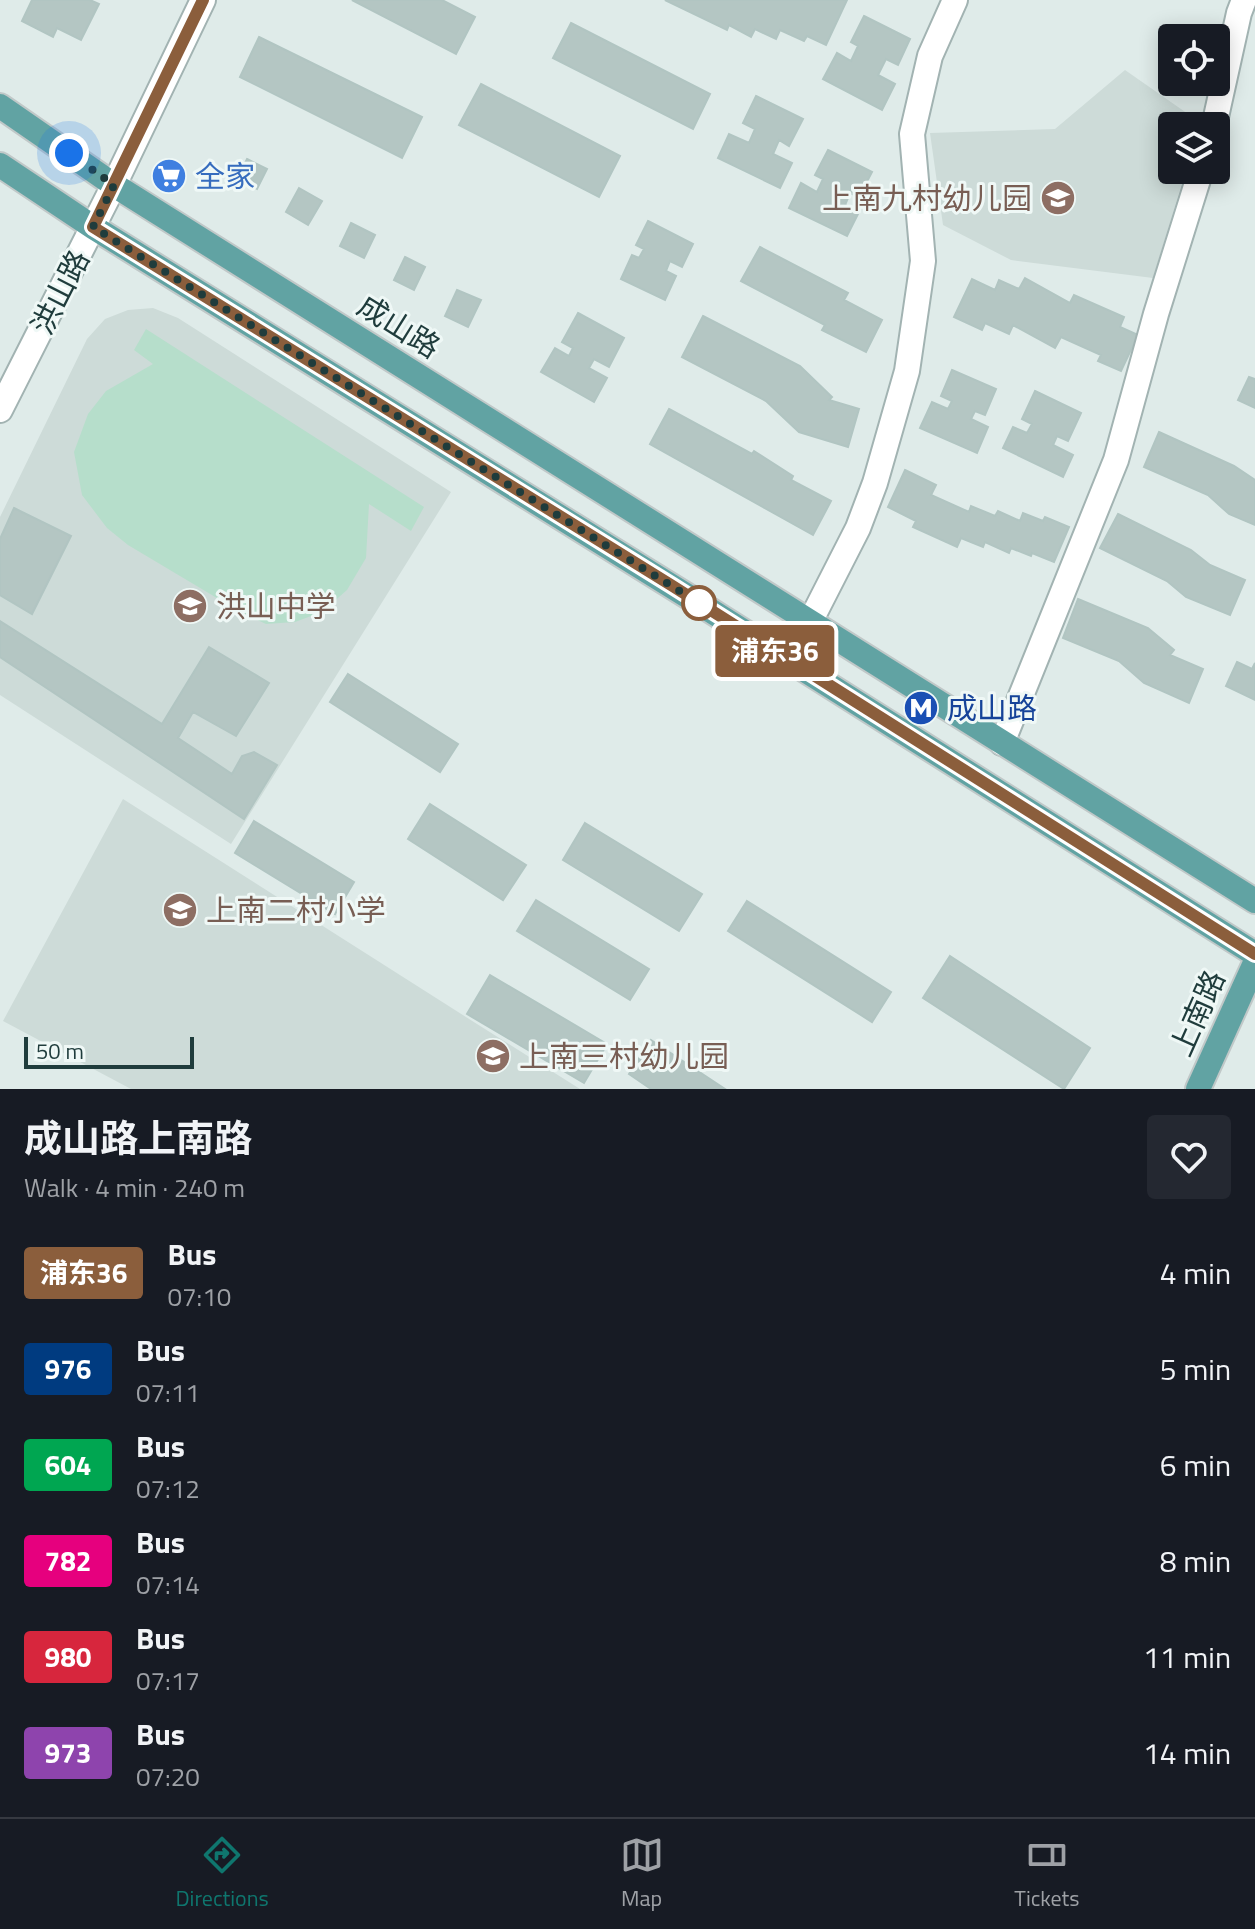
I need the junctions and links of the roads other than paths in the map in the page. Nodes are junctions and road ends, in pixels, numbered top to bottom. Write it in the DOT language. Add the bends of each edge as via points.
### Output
graph roads {
  1 [pos="203,0"];
  2 [pos="955,0"];
  3 [pos="1244,0"];
  4 [pos="0,106"];
  5 [pos="1217,112"];
  6 [pos="0,165"];
  7 [pos="1197,184"];
  8 [pos="114,185"];
  9 [pos="93,227"];
  10 [pos="0,410"];
  11 [pos="810,622"];
  12 [pos="1002,743"];
  13 [pos="1255,901"];
  14 [pos="1255,954"];
  15 [pos="1255,963"];
  16 [pos="1198,1089"];
  1 -- 8 [label="street, 洪山路"];
  2 -- 11 [label="street" via="930,56 912,134 923,261 907,371 858,528"];
  3 -- 5 [label="street"];
  4 -- 8 [label="main road, 成山路"];
  6 -- 9 [label="main road"];
  7 -- 12 [label="street" via="1116,460"];
  8 -- 9 [label="street, 洪山路"];
  8 -- 11 [label="main road, 成山路"];
  9 -- 10 [label="street, 洪山路"];
  9 -- 14 [label="main road"];
  11 -- 12 [label="main road, 成山路"];
  12 -- 13 [label="main road, 成山路"];
  15 -- 16 [label="main road, 上南路"];
}
